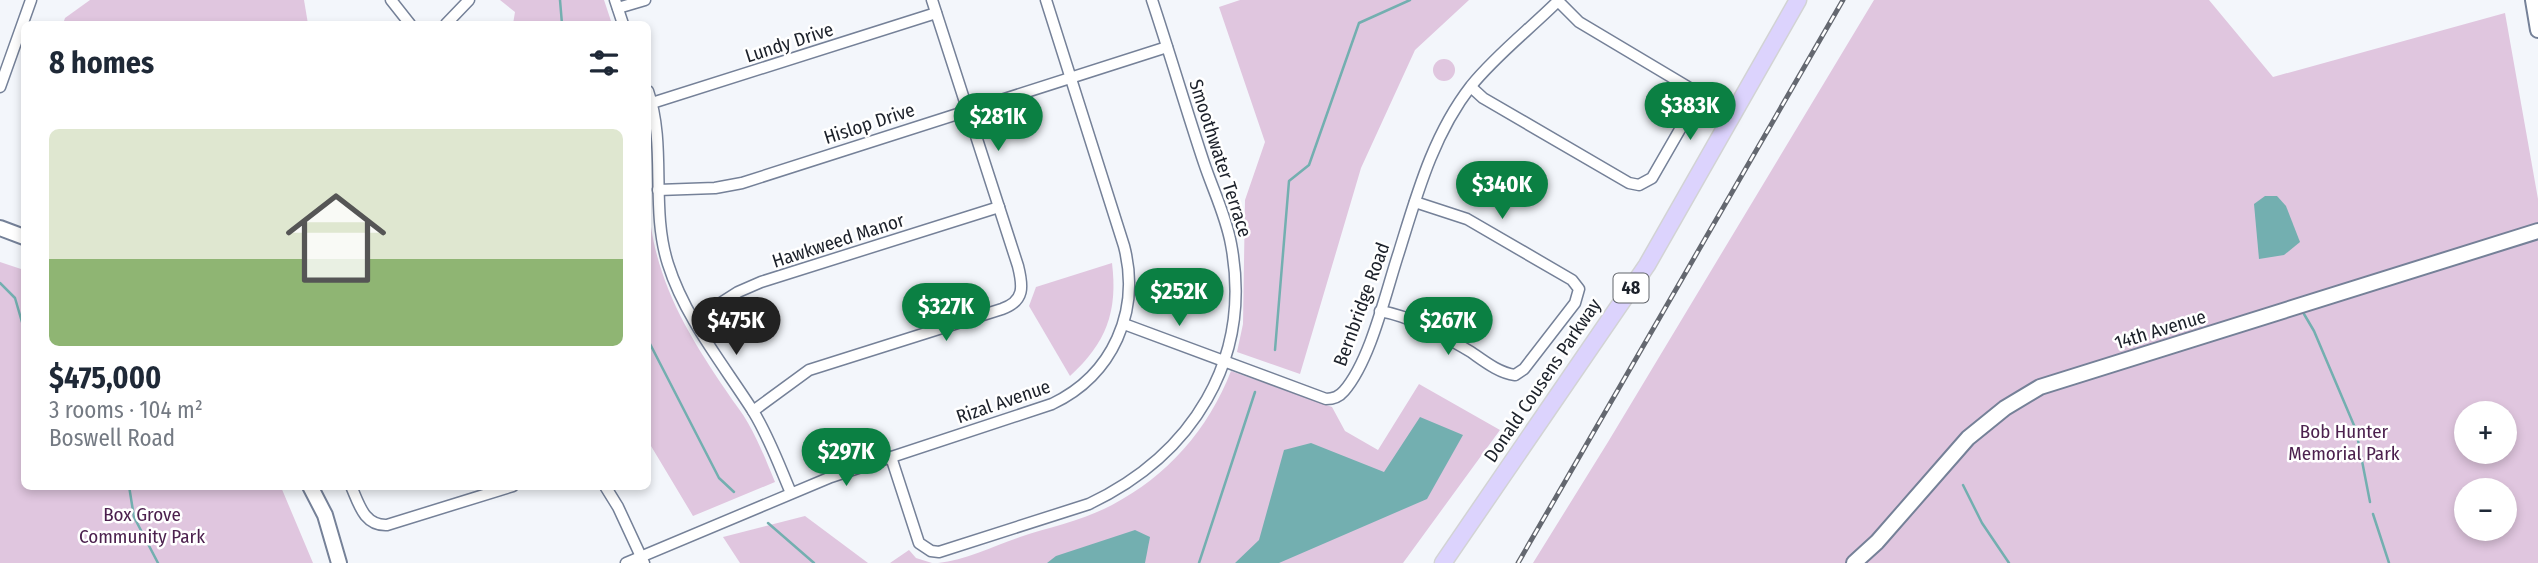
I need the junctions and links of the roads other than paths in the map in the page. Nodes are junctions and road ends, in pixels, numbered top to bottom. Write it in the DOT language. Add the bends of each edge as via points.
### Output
graph roads {
  1 [pos="32,0"];
  2 [pos="391,0"];
  3 [pos="469,0"];
  4 [pos="645,0"];
  5 [pos="932,0"];
  6 [pos="1046,0"];
  7 [pos="1152,0"];
  8 [pos="1798,0"];
  9 [pos="2533,0"];
  10 [pos="1558,1"];
  11 [pos="616,4"];
  12 [pos="936,13"];
  13 [pos="24,21"];
  14 [pos="408,21"];
  15 [pos="449,21"];
  16 [pos="623,21"];
  17 [pos="21,30"];
  18 [pos="2538,30"];
  19 [pos="1167,47"];
  20 [pos="1070,77"];
  21 [pos="0,87"];
  22 [pos="1471,87"];
  23 [pos="651,100"];
  24 [pos="652,103"];
  25 [pos="968,110"];
  26 [pos="658,190"];
  27 [pos="1415,202"];
  28 [pos="999,206"];
  29 [pos="0,228"];
  30 [pos="2538,230"];
  31 [pos="21,236"];
  32 [pos="1380,311"];
  33 [pos="694,320"];
  34 [pos="1124,324"];
  35 [pos="1223,361"];
  36 [pos="753,411"];
  37 [pos="891,457"];
  38 [pos="312,490"];
  39 [pos="353,490"];
  40 [pos="500,490"];
  41 [pos="607,490"];
  42 [pos="791,493"];
  43 [pos="642,560"];
  44 [pos="339,563"];
  45 [pos="626,563"];
  46 [pos="1443,563"];
  47 [pos="1854,563"];
  1 -- 13 [label="street"];
  2 -- 14 [label="street"];
  3 -- 15 [label="street"];
  4 -- 11 [label="street"];
  5 -- 12 [label="street"];
  6 -- 20 [label="street, Rizal Avenue"];
  7 -- 19 [label="street, Smoothwater Terrace"];
  8 -- 46 [label="main road, Donald Cousens Parkway / 48" via="1647,265"];
  9 -- 18 [label="street"];
  10 -- 22 [label="street, Bernbridge Road"];
  10 -- 22 [label="street" via="1579,22 1688,87 1695,96 1652,178 1639,186 1629,183"];
  11 -- 16 [label="street"];
  12 -- 24 [label="street, Lundy Drive"];
  12 -- 25 [label="street"];
  17 -- 21 [label="street"];
  19 -- 20 [label="street, Hislop Drive"];
  19 -- 35 [label="street, Smoothwater Terrace" via="1231,243 1235,298"];
  20 -- 25 [label="street, Hislop Drive"];
  20 -- 34 [label="street, Rizal Avenue" via="1127,259 1130,290"];
  22 -- 27 [label="street, Bernbridge Road" via="1440,137"];
  23 -- 24 [label="street"];
  24 -- 26 [label="street"];
  25 -- 26 [label="street, Hislop Drive" via="730,186"];
  25 -- 28 [label="street"];
  26 -- 33 [label="street" via="668,265"];
  27 -- 32 [label="street, Bernbridge Road"];
  27 -- 32 [label="street" via="1479,225 1572,280 1578,296 1517,375 1500,370 1422,323"];
  28 -- 33 [label="street, Hawkweed Manor" via="761,282"];
  28 -- 36 [label="street" via="1023,286 1016,302 809,370"];
  29 -- 31 [label="street"];
  30 -- 47 [label="street, 14th Avenue" via="2040,387 1968,438"];
  32 -- 35 [label="street, Bernbridge Road" via="1357,370 1335,399"];
  33 -- 36 [label="street"];
  34 -- 35 [label="street, Bernbridge Road"];
  34 -- 37 [label="street, Rizal Avenue" via="1098,371 1059,401"];
  35 -- 37 [label="street, Smoothwater Terrace" via="1195,420 1164,456 1132,481 1089,504 939,552 919,543"];
  36 -- 42 [label="street"];
  37 -- 42 [label="street, Rizal Avenue"];
  38 -- 44 [label="street"];
  39 -- 40 [label="street" via="369,521 387,525"];
  41 -- 43 [label="street"];
  42 -- 43 [label="street, Rizal Avenue"];
  43 -- 45 [label="street, Rizal Avenue"];
}
